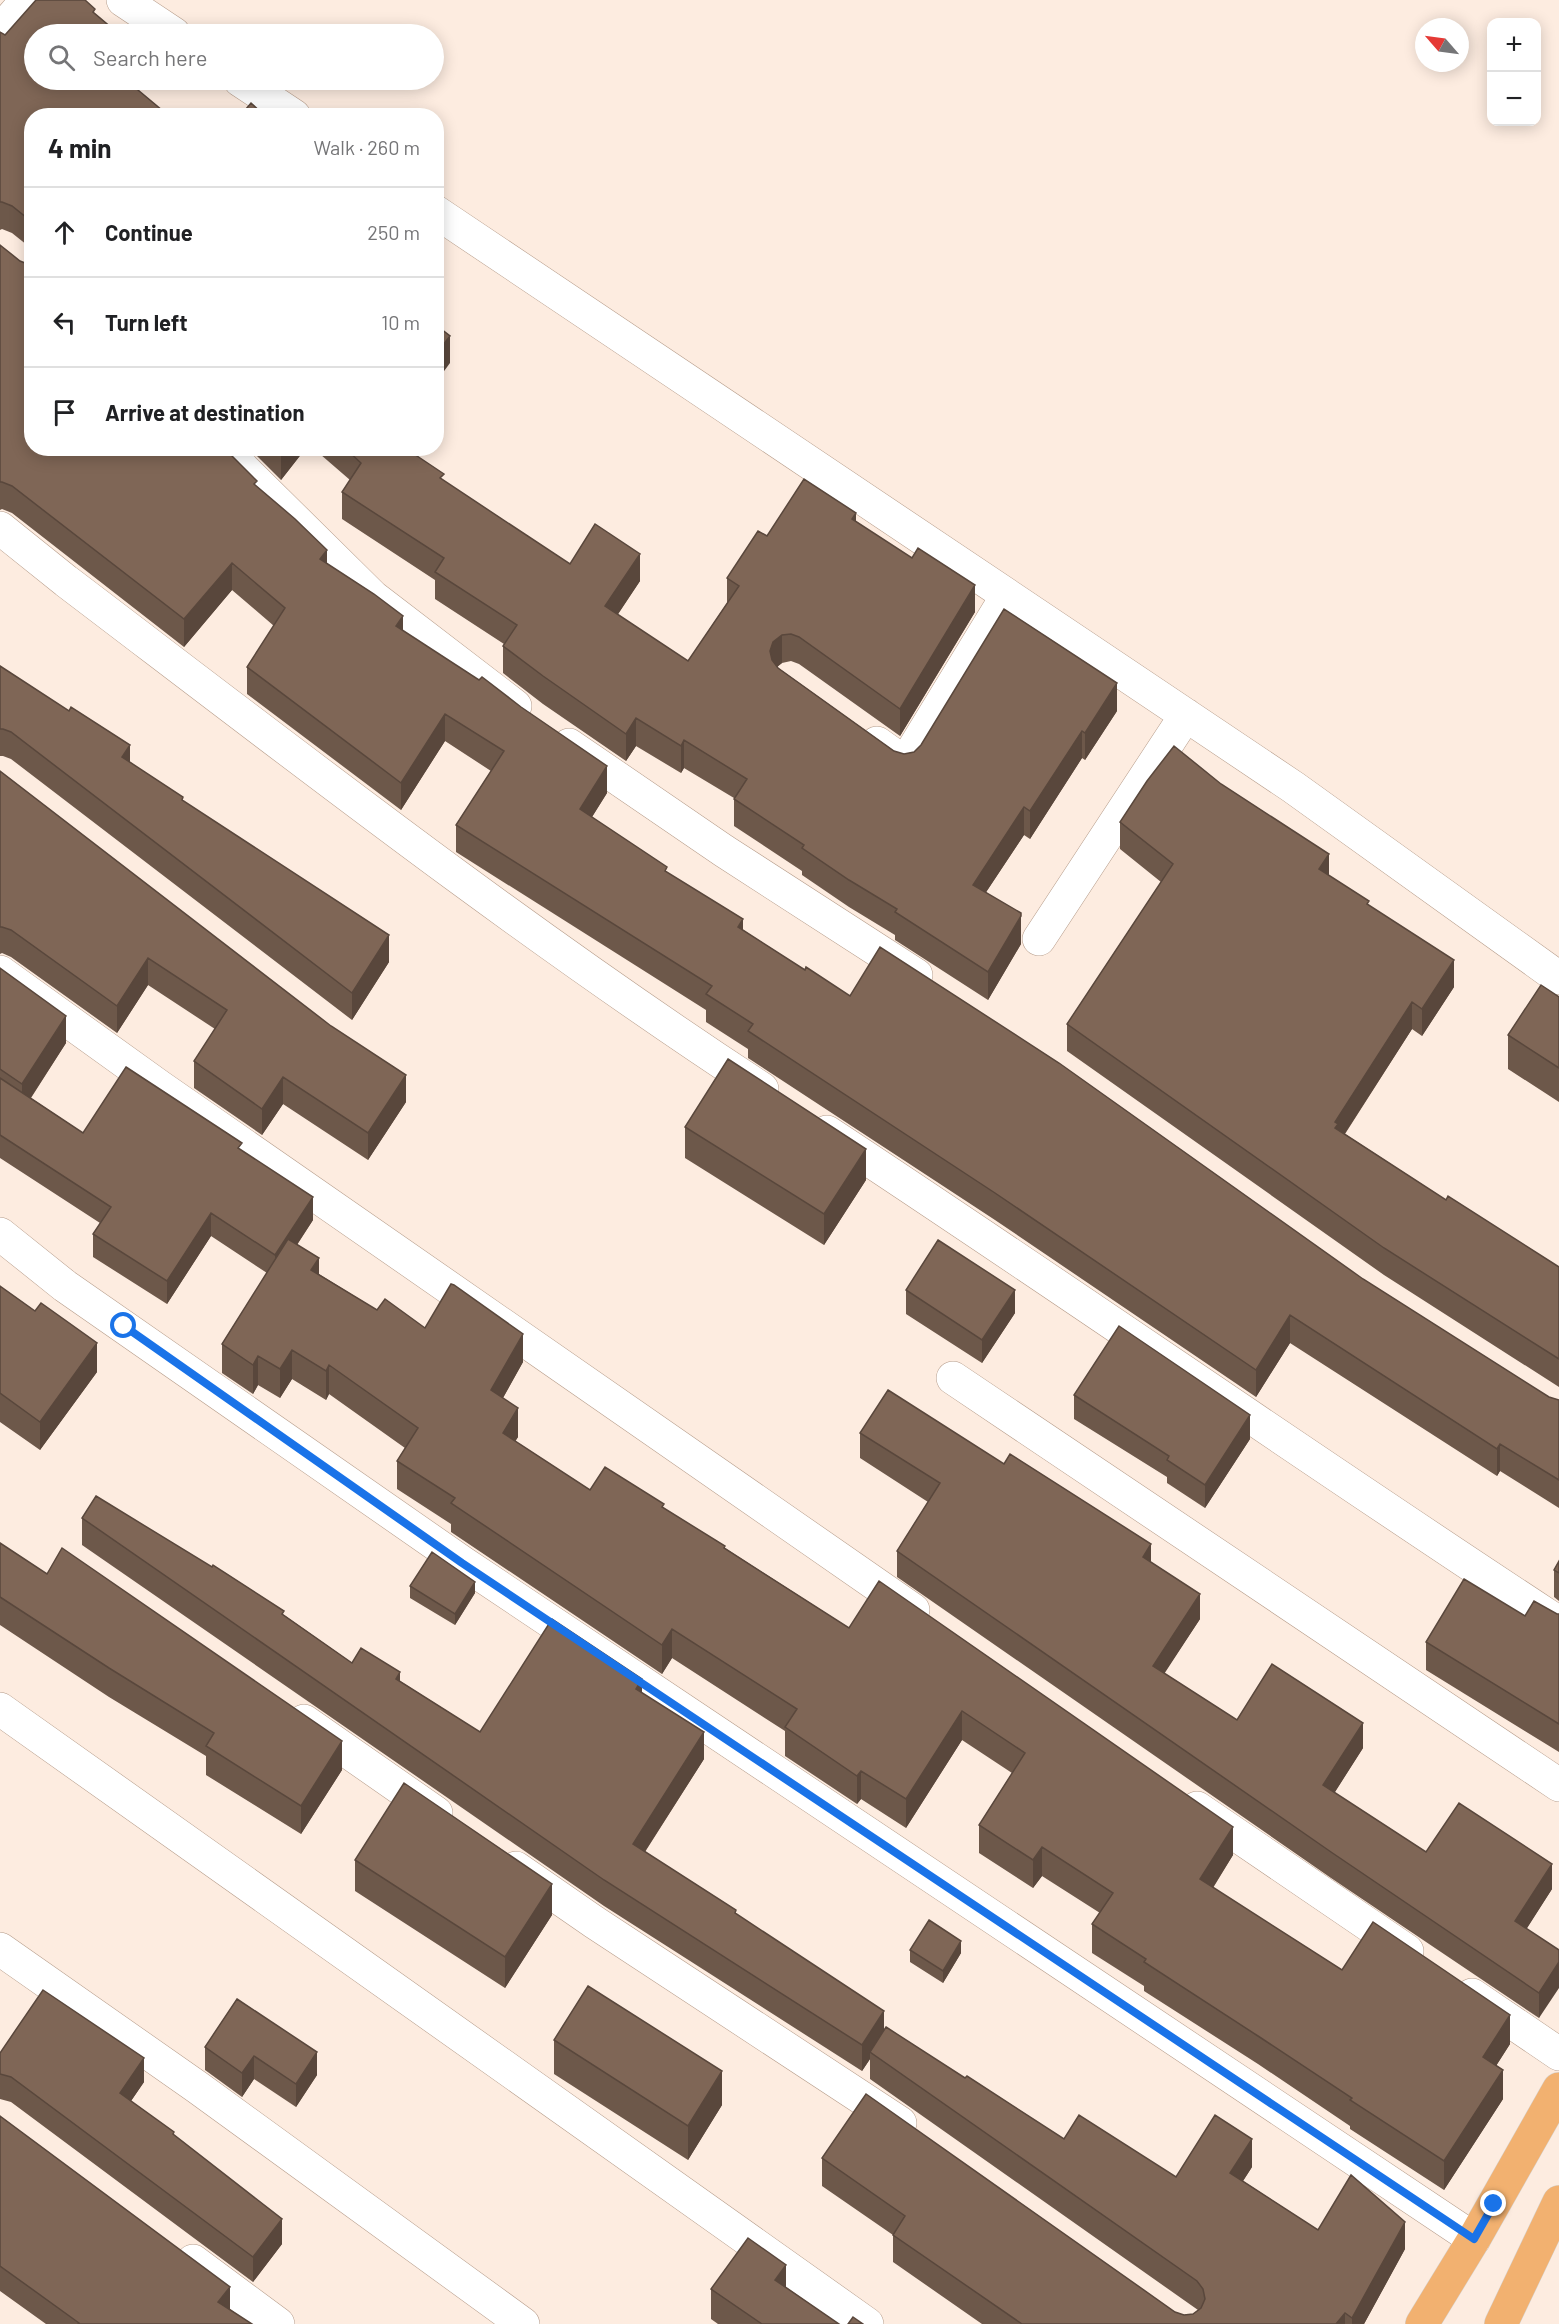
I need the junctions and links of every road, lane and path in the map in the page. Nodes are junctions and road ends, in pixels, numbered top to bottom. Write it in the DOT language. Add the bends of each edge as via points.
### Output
graph roads {
  1 [pos="27,0"];
  2 [pos="123,0"];
  3 [pos="159,24"];
  4 [pos="0,31"];
  5 [pos="255,90"];
  6 [pos="282,108"];
  7 [pos="444,217"];
  8 [pos="230,456"];
  9 [pos="0,528"];
  10 [pos="1006,596"];
  11 [pos="1186,715"];
  12 [pos="856,728"];
  13 [pos="1039,939"];
  14 [pos="0,972"];
  15 [pos="1559,978"];
  16 [pos="941,992"];
  17 [pos="0,1234"];
  18 [pos="953,1378"];
  19 [pos="1559,1623"];
  20 [pos="937,1627"];
  21 [pos="284,1707"];
  22 [pos="0,1708"];
  23 [pos="1559,1785"];
  24 [pos="1173,1791"];
  25 [pos="458,1828"];
  26 [pos="487,1848"];
  27 [pos="0,1948"];
  28 [pos="1559,2054"];
  29 [pos="1559,2089"];
  30 [pos="926,2141"];
  31 [pos="1558,2205"];
  32 [pos="1474,2239"];
  33 [pos="173,2246"];
  34 [pos="278,2324"];
  35 [pos="523,2324"];
  36 [pos="867,2324"];
  37 [pos="1422,2324"];
  38 [pos="1501,2324"];
  1 -- 4 [label="street"];
  2 -- 3 [label="street"];
  5 -- 6 [label="street"];
  7 -- 10 [label="street"];
  8 -- 16 [label="street" via="373,597 532,719 724,851"];
  9 -- 19 [label="street" via="474,889 692,1044 995,1242"];
  10 -- 11 [label="street"];
  10 -- 12 [label="street" via="905,763"];
  11 -- 13 [label="street"];
  11 -- 15 [label="street"];
  14 -- 20 [label="street"];
  17 -- 32 [label="street" via="65,1286 462,1563"];
  18 -- 23 [label="street"];
  21 -- 25 [label="street"];
  22 -- 36 [label="street"];
  24 -- 28 [label="street"];
  26 -- 30 [label="street"];
  27 -- 35 [label="street"];
  29 -- 32 [label="main road"];
  31 -- 38 [label="main road"];
  32 -- 37 [label="main road"];
  33 -- 34 [label="street"];
}
